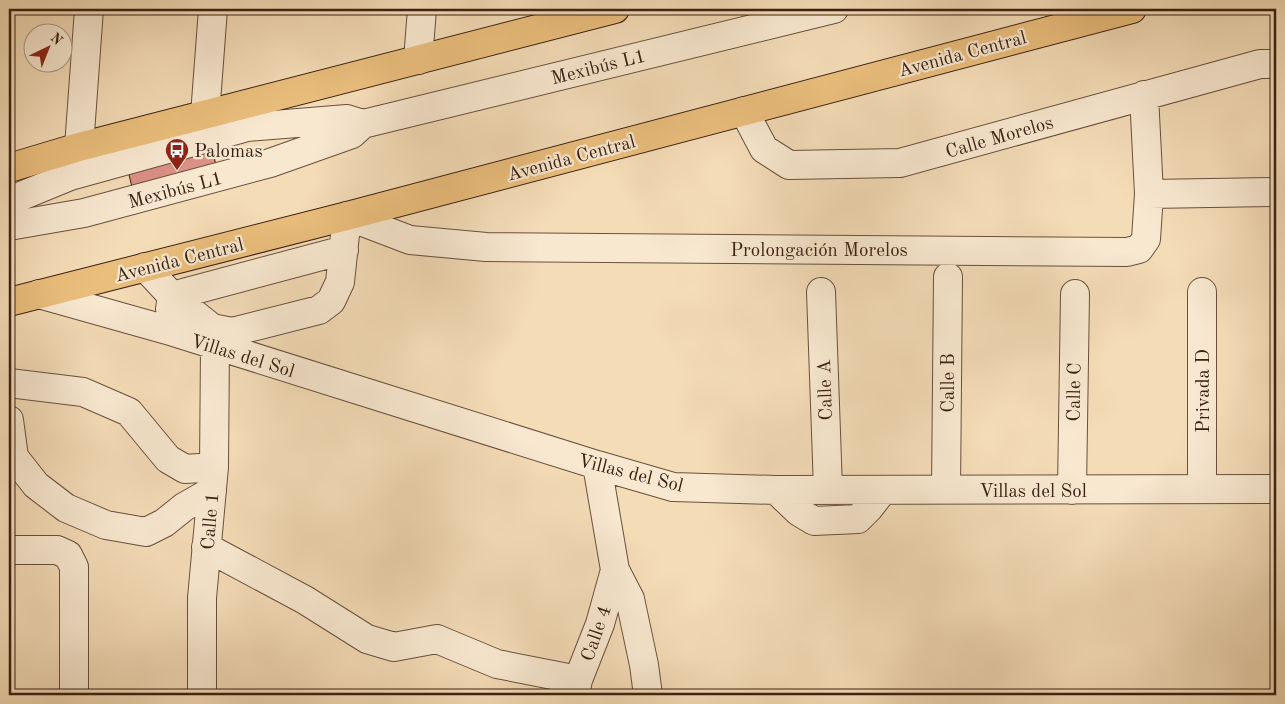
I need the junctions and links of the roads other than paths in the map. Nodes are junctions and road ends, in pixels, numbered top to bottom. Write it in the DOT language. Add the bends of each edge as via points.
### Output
graph roads {
  1 [pos="89,9"];
  2 [pos="213,9"];
  3 [pos="422,9"];
  4 [pos="615,9"];
  5 [pos="834,9"];
  6 [pos="1132,9"];
  7 [pos="1090,14"];
  8 [pos="548,17"];
  9 [pos="418,60"];
  10 [pos="1276,64"];
  11 [pos="1144,95"];
  12 [pos="744,111"];
  13 [pos="205,114"];
  14 [pos="363,124"];
  15 [pos="79,147"];
  16 [pos="9,168"];
  17 [pos="1276,192"];
  18 [pos="1150,194"];
  19 [pos="9,201"];
  20 [pos="348,216"];
  21 [pos="9,226"];
  22 [pos="344,250"];
  23 [pos="145,267"];
  24 [pos="948,277"];
  25 [pos="820,292"];
  26 [pos="1202,292"];
  27 [pos="39,294"];
  28 [pos="1075,294"];
  29 [pos="172,296"];
  30 [pos="9,302"];
  31 [pos="167,330"];
  32 [pos="215,346"];
  33 [pos="9,383"];
  34 [pos="9,420"];
  35 [pos="598,465"];
  36 [pos="213,479"];
  37 [pos="828,489"];
  38 [pos="946,489"];
  39 [pos="1202,489"];
  40 [pos="1276,489"];
  41 [pos="776,490"];
  42 [pos="883,490"];
  43 [pos="1072,490"];
  44 [pos="206,547"];
  45 [pos="9,550"];
  46 [pos="615,570"];
  47 [pos="576,688"];
  48 [pos="74,695"];
  49 [pos="202,695"];
  50 [pos="648,695"];
  1 -- 15 [label="street"];
  2 -- 13 [label="street"];
  3 -- 9 [label="street"];
  4 -- 8 [label="highway"];
  5 -- 14 [label="street, Mexibús L1"];
  6 -- 7 [label="highway, Avenida Central"];
  7 -- 12 [label="highway, Avenida Central"];
  8 -- 9 [label="highway"];
  9 -- 13 [label="highway"];
  10 -- 11 [label="street, Calle Morelos" via="1260,64"];
  11 -- 12 [label="street, Calle Morelos" via="900,164 789,165 764,149"];
  11 -- 18 [label="street, Prolongación Morelos"];
  12 -- 20 [label="highway, Avenida Central"];
  13 -- 15 [label="highway"];
  14 -- 19 [label="street, Mexibús L1" via="347,118 247,127 70,176"];
  14 -- 21 [label="street, Mexibús L1" via="352,134 270,163 84,213"];
  15 -- 16 [label="highway"];
  17 -- 18 [label="street"];
  18 -- 20 [label="street, Prolongación Morelos" via="1146,239 1140,249 1127,252 486,247 410,240"];
  20 -- 22 [label="street"];
  20 -- 23 [label="highway, Avenida Central"];
  22 -- 29 [label="street"];
  22 -- 29 [label="street" via="340,282 331,301 319,310 232,332 212,328"];
  23 -- 27 [label="highway, Avenida Central"];
  23 -- 29 [label="street"];
  24 -- 38 [label="street, Calle B"];
  25 -- 37 [label="street, Calle A"];
  26 -- 39 [label="street, Privada D"];
  27 -- 30 [label="highway, Avenida Central"];
  27 -- 31 [label="street, Villas del Sol"];
  28 -- 43 [label="street, Calle C"];
  29 -- 31 [label="street"];
  31 -- 32 [label="street, Villas del Sol"];
  32 -- 35 [label="street, Villas del Sol"];
  32 -- 36 [label="street, Calle 1"];
  33 -- 36 [label="street" via="83,392 129,412 168,459"];
  34 -- 36 [label="street" via="14,457 36,485 66,508 106,525 146,532 164,523"];
  35 -- 41 [label="street, Villas del Sol" via="673,487"];
  35 -- 46 [label="street"];
  36 -- 44 [label="street, Calle 1"];
  37 -- 41 [label="street, Villas del Sol"];
  37 -- 42 [label="street, Villas del Sol"];
  38 -- 42 [label="street, Villas del Sol"];
  38 -- 43 [label="street, Villas del Sol"];
  39 -- 40 [label="street, Villas del Sol"];
  39 -- 43 [label="street, Villas del Sol"];
  41 -- 42 [label="street" via="799,512 814,521 858,518"];
  44 -- 47 [label="street" via="305,600 367,640 394,647 437,639 498,664"];
  44 -- 49 [label="street, Calle 1" via="202,598"];
  45 -- 48 [label="street" via="57,550 68,555 74,567"];
  46 -- 47 [label="street, Calle 4" via="600,624"];
  46 -- 50 [label="street" via="630,599"];
}
